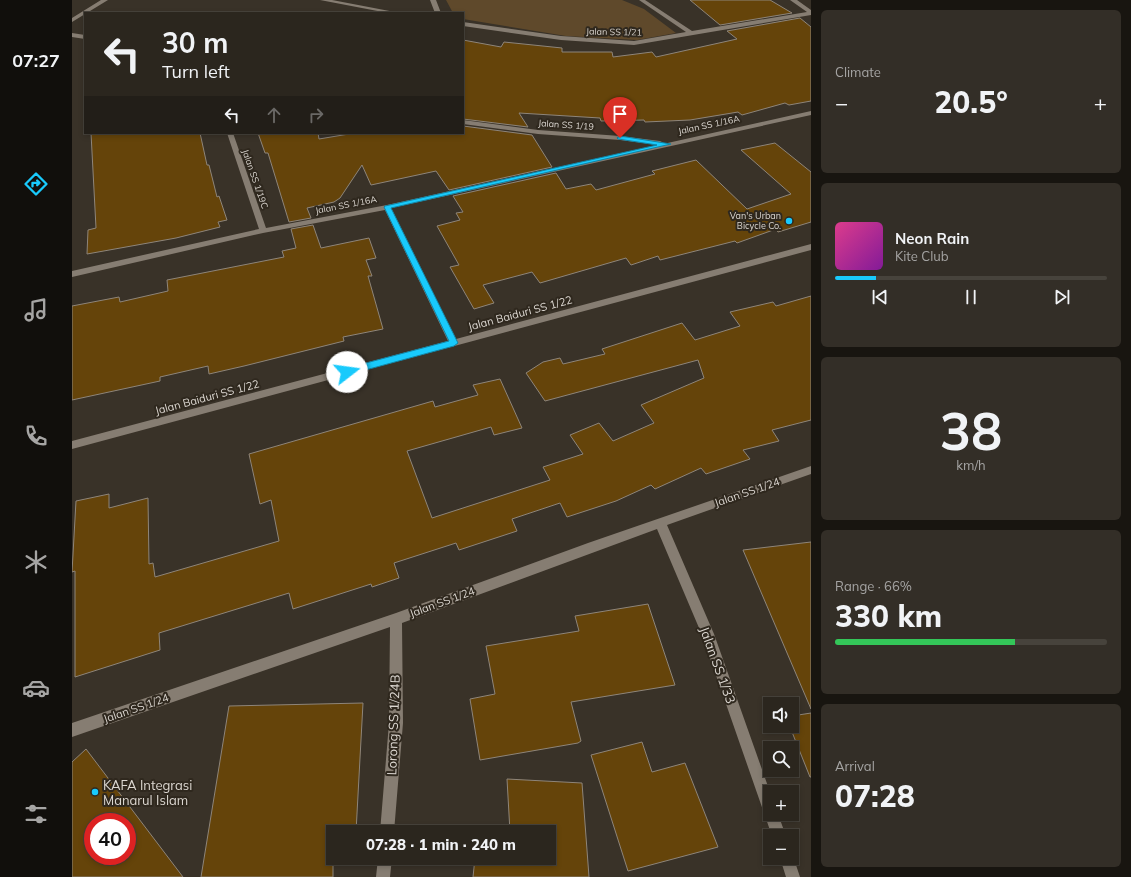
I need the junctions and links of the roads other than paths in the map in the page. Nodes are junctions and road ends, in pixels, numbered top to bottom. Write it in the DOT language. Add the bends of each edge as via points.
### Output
graph roads {
  1 [pos="105,0"];
  2 [pos="323,0"];
  3 [pos="433,0"];
  4 [pos="642,0"];
  5 [pos="793,0"];
  6 [pos="85,12"];
  7 [pos="392,12"];
  8 [pos="438,12"];
  9 [pos="84,13"];
  10 [pos="811,13"];
  11 [pos="72,20"];
  12 [pos="464,24"];
  13 [pos="691,33"];
  14 [pos="72,35"];
  15 [pos="84,37"];
  16 [pos="811,113"];
  17 [pos="464,122"];
  18 [pos="230,134"];
  19 [pos="668,144"];
  20 [pos="387,207"];
  21 [pos="263,230"];
  22 [pos="811,247"];
  23 [pos="72,274"];
  24 [pos="454,343"];
  25 [pos="72,445"];
  26 [pos="811,470"];
  27 [pos="660,523"];
  28 [pos="396,619"];
  29 [pos="72,730"];
  30 [pos="763,790"];
  31 [pos="388,825"];
  32 [pos="384,865"];
  33 [pos="789,865"];
  34 [pos="383,877"];
  35 [pos="793,877"];
  1 -- 6 [label="street"];
  2 -- 7 [label="street"];
  3 -- 8 [label="street"];
  4 -- 13 [label="street"];
  5 -- 10 [label="street"];
  9 -- 11 [label="street"];
  10 -- 13 [label="street, Jalan SS 1/21"];
  12 -- 13 [label="street, Jalan SS 1/21" via="606,42 634,43"];
  14 -- 15 [label="street"];
  16 -- 19 [label="street, Jalan SS 1/16A"];
  17 -- 19 [label="street, Jalan SS 1/19"];
  18 -- 21 [label="street, Jalan SS 1/19C"];
  19 -- 20 [label="street, Jalan SS 1/16A"];
  20 -- 21 [label="street, Jalan SS 1/16A"];
  20 -- 24 [label="street"];
  21 -- 23 [label="street, Jalan SS 1/16A"];
  22 -- 24 [label="street, Jalan Baiduri SS 1/22"];
  24 -- 25 [label="street, Jalan Baiduri SS 1/22"];
  26 -- 27 [label="street, Jalan SS 1/24"];
  27 -- 28 [label="street, Jalan SS 1/24"];
  27 -- 30 [label="street, Jalan SS 1/33" via="708,634"];
  28 -- 29 [label="street, Jalan SS 1/24"];
  28 -- 31 [label="street, Lorong SS 1/24B" via="396,723"];
  32 -- 34 [label="street"];
  33 -- 35 [label="street"];
}
